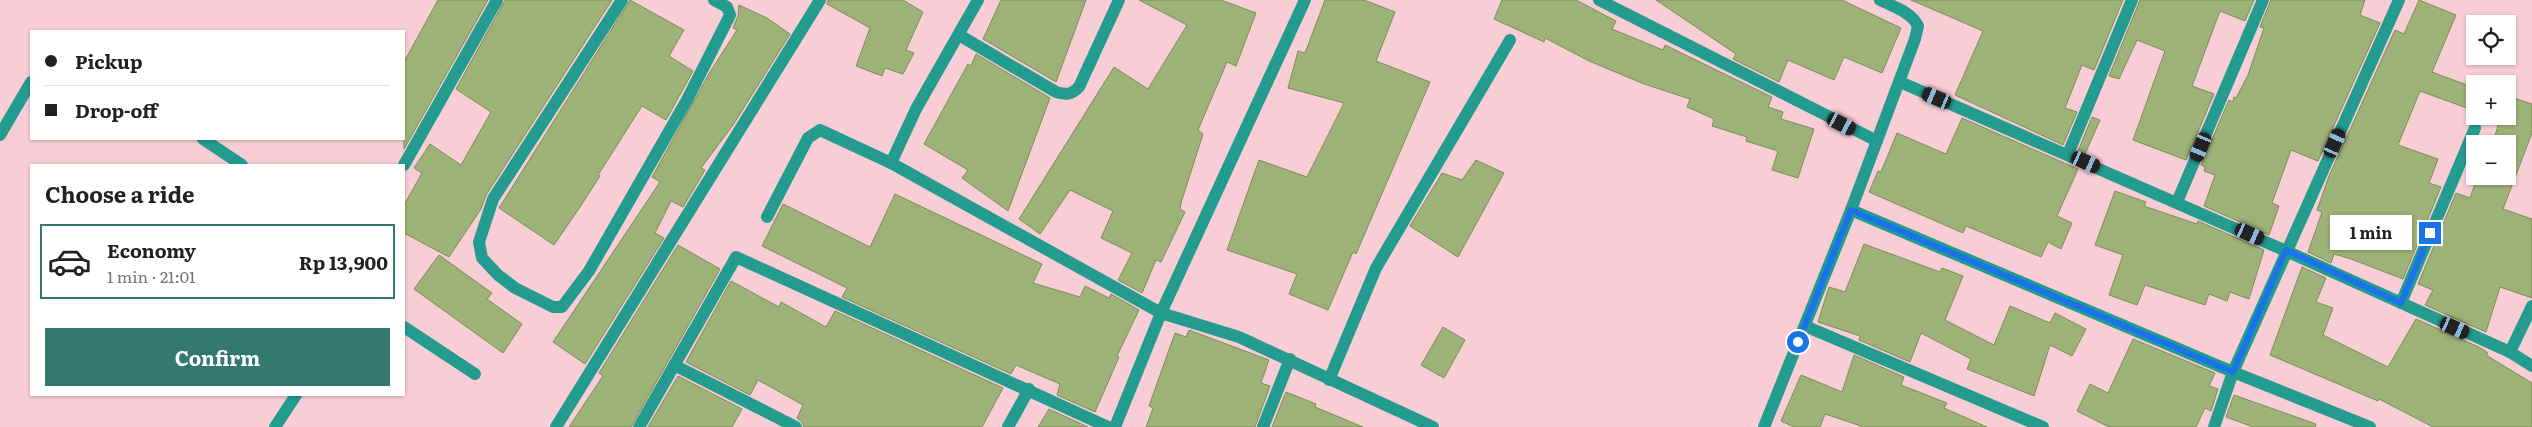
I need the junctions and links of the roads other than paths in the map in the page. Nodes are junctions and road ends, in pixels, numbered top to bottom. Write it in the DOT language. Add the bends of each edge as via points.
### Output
graph roads {
  1 [pos="497,0"];
  2 [pos="622,0"];
  3 [pos="820,0"];
  4 [pos="978,0"];
  5 [pos="1119,0"];
  6 [pos="1305,0"];
  7 [pos="1599,0"];
  8 [pos="1880,0"];
  9 [pos="2132,0"];
  10 [pos="2263,0"];
  11 [pos="2399,0"];
  12 [pos="719,1"];
  13 [pos="959,35"];
  14 [pos="1510,40"];
  15 [pos="1900,82"];
  16 [pos="30,84"];
  17 [pos="2475,128"];
  18 [pos="0,135"];
  19 [pos="204,140"];
  20 [pos="1877,141"];
  21 [pos="2068,154"];
  22 [pos="891,163"];
  23 [pos="240,164"];
  24 [pos="405,164"];
  25 [pos="2178,202"];
  26 [pos="1851,210"];
  27 [pos="767,217"];
  28 [pos="2286,250"];
  29 [pos="2401,303"];
  30 [pos="2532,306"];
  31 [pos="1161,313"];
  32 [pos="1805,326"];
  33 [pos="405,328"];
  34 [pos="2510,352"];
  35 [pos="1290,360"];
  36 [pos="676,366"];
  37 [pos="2532,366"];
  38 [pos="2233,372"];
  39 [pos="475,374"];
  40 [pos="1329,380"];
  41 [pos="1029,389"];
  42 [pos="295,396"];
  43 [pos="275,427"];
  44 [pos="556,427"];
  45 [pos="639,427"];
  46 [pos="796,427"];
  47 [pos="1008,427"];
  48 [pos="1108,427"];
  49 [pos="1114,427"];
  50 [pos="1263,427"];
  51 [pos="1433,427"];
  52 [pos="1764,427"];
  53 [pos="2043,427"];
  54 [pos="2214,427"];
  55 [pos="2370,427"];
  1 -- 24 [label="street"];
  2 -- 12 [label="street" via="493,199 479,242 482,258 498,275 515,288 552,307 562,307 589,271 687,100 730,15 727,7"];
  3 -- 44 [label="street"];
  4 -- 13 [label="street"];
  5 -- 13 [label="street" via="1079,87 1065,95"];
  6 -- 31 [label="street"];
  7 -- 20 [label="street"];
  8 -- 15 [label="street" via="1907,13 1918,26"];
  9 -- 21 [label="street"];
  10 -- 25 [label="street"];
  11 -- 28 [label="street"];
  13 -- 22 [label="street" via="916,109"];
  14 -- 40 [label="street" via="1376,268"];
  15 -- 20 [label="street"];
  15 -- 21 [label="street"];
  16 -- 18 [label="street"];
  17 -- 29 [label="street"];
  19 -- 23 [label="street"];
  20 -- 26 [label="street"];
  21 -- 25 [label="street"];
  22 -- 27 [label="street" via="820,130 808,138"];
  22 -- 31 [label="street"];
  25 -- 28 [label="street"];
  26 -- 32 [label="street"];
  26 -- 38 [label="street"];
  28 -- 29 [label="street"];
  28 -- 38 [label="street"];
  29 -- 34 [label="street"];
  30 -- 34 [label="street"];
  31 -- 35 [label="street" via="1239,337"];
  31 -- 49 [label="street"];
  32 -- 52 [label="street"];
  32 -- 53 [label="street"];
  33 -- 39 [label="street"];
  34 -- 37 [label="street"];
  35 -- 40 [label="street"];
  35 -- 50 [label="street"];
  36 -- 41 [label="street" via="736,257"];
  36 -- 45 [label="street"];
  36 -- 46 [label="street"];
  38 -- 54 [label="street"];
  38 -- 55 [label="street"];
  40 -- 51 [label="street"];
  41 -- 47 [label="street"];
  41 -- 48 [label="street"];
  42 -- 43 [label="street"];
}
